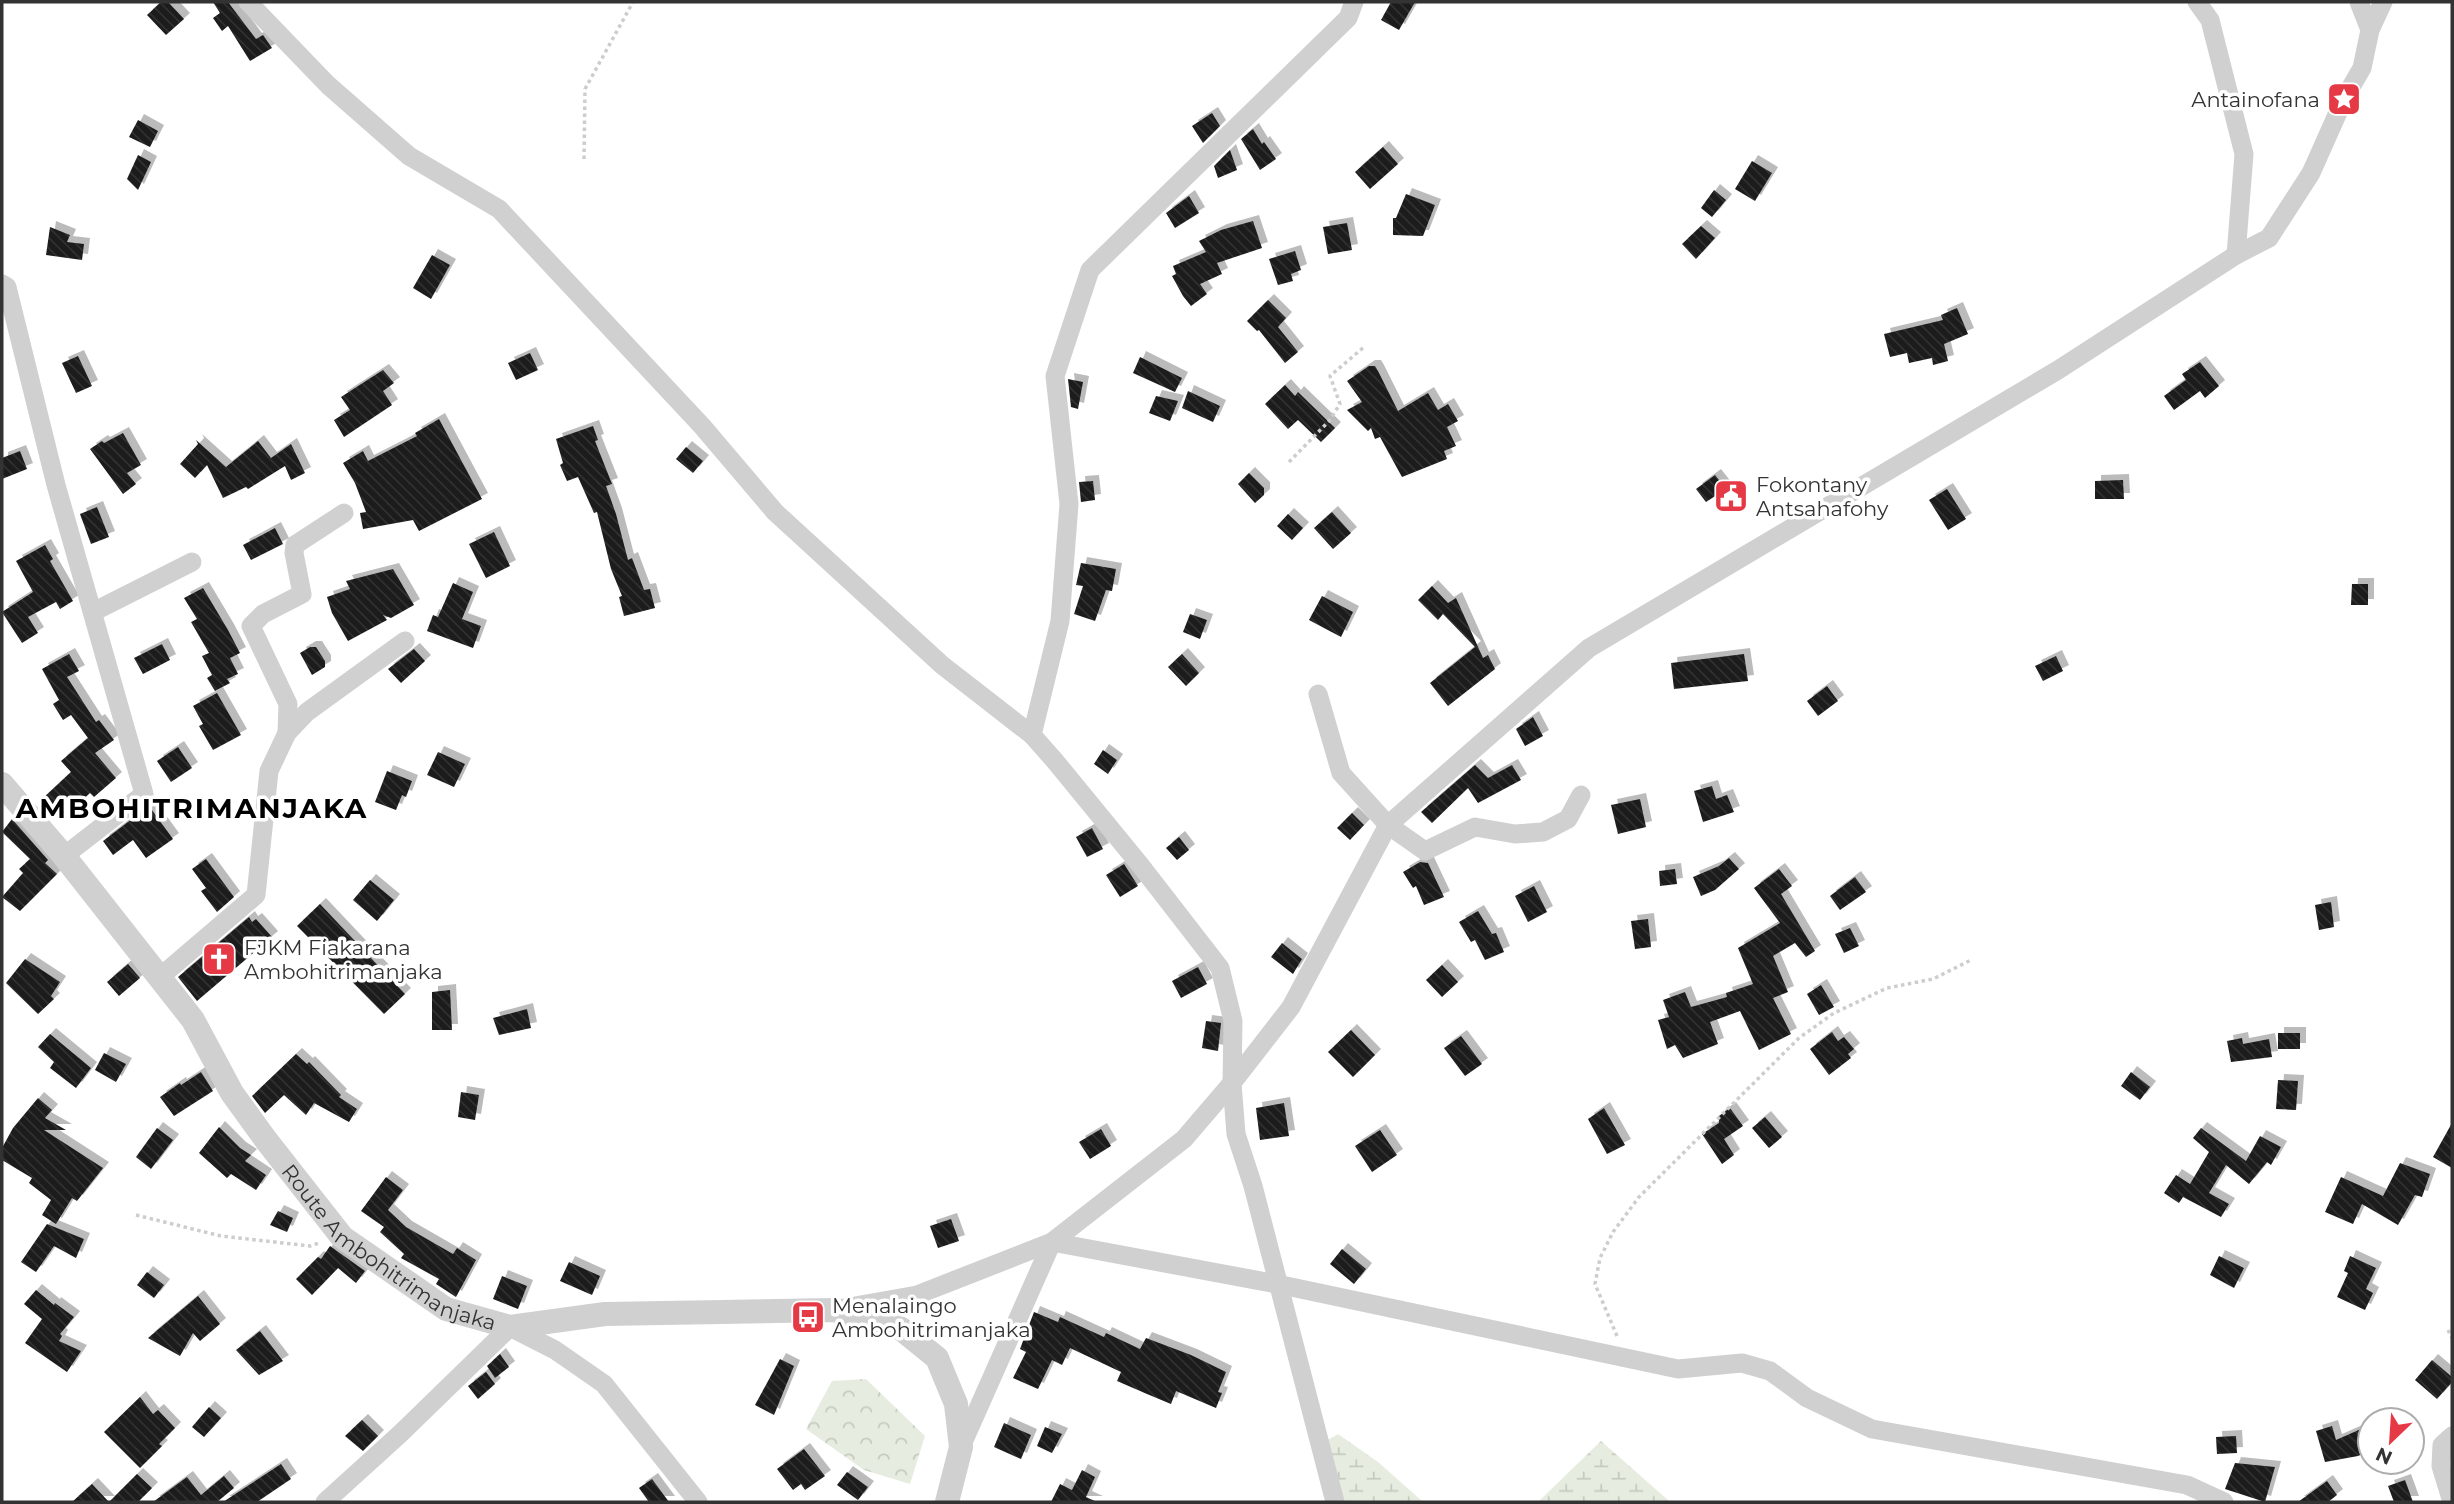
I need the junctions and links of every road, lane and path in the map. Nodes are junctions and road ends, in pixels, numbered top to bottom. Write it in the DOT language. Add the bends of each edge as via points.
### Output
graph roads {
  1 [pos="248,2"];
  2 [pos="633,2"];
  3 [pos="1354,2"];
  4 [pos="2197,2"];
  5 [pos="2359,2"];
  6 [pos="2383,2"];
  7 [pos="2370,30"];
  8 [pos="584,159"];
  9 [pos="2236,255"];
  10 [pos="2,285"];
  11 [pos="1364,346"];
  12 [pos="1289,462"];
  13 [pos="344,513"];
  14 [pos="192,562"];
  15 [pos="93,612"];
  16 [pos="405,641"];
  17 [pos="1318,694"];
  18 [pos="287,733"];
  19 [pos="1032,735"];
  20 [pos="2,785"];
  21 [pos="1581,795"];
  22 [pos="1388,825"];
  23 [pos="64,856"];
  24 [pos="1971,960"];
  25 [pos="160,977"];
  26 [pos="1232,1083"];
  27 [pos="136,1215"];
  28 [pos="342,1237"];
  29 [pos="1052,1242"];
  30 [pos="1278,1284"];
  31 [pos="833,1310"];
  32 [pos="510,1327"];
  33 [pos="2448,1330"];
  34 [pos="2452,1338"];
  35 [pos="1626,1359"];
  36 [pos="2452,1436"];
  37 [pos="961,1447"];
  38 [pos="325,1502"];
  39 [pos="698,1502"];
  40 [pos="947,1502"];
  41 [pos="1335,1502"];
  42 [pos="2224,1502"];
  43 [pos="2452,1502"];
  1 -- 19 [label="street" via="328,85 409,156 499,209 702,426 775,512 942,665"];
  2 -- 8 [label="path" via="584,89"];
  3 -- 19 [label="street" via="1348,18 1090,270 1055,376 1069,504 1059,621"];
  4 -- 9 [label="street" via="2210,20 2244,154"];
  5 -- 7 [label="street"];
  6 -- 7 [label="street"];
  7 -- 9 [label="street" via="2362,68 2311,173 2269,238"];
  9 -- 22 [label="street" via="2058,370 1589,648"];
  10 -- 15 [label="street" via="7,287 49,460"];
  11 -- 12 [label="path" via="1330,376 1340,404"];
  13 -- 18 [label="street" via="295,545 302,594 251,625 288,704"];
  14 -- 15 [label="street"];
  15 -- 23 [label="street" via="144,794"];
  16 -- 18 [label="street" via="307,712"];
  17 -- 22 [label="street" via="1341,773"];
  18 -- 25 [label="street" via="269,771 256,895"];
  19 -- 26 [label="street" via="1220,968 1233,1021"];
  20 -- 23 [label="street, Route Ambohitrimanjaka"];
  21 -- 22 [label="street" via="1568,819 1543,831 1515,834 1475,827 1425,851"];
  22 -- 26 [label="street" via="1290,1007"];
  23 -- 25 [label="street, Route Ambohitrimanjaka"];
  24 -- 35 [label="path" via="1933,979 1887,988 1834,1013 1799,1038 1639,1197 1613,1232 1600,1258 1595,1283"];
  25 -- 28 [label="street, Route Ambohitrimanjaka" via="193,1020 232,1093"];
  26 -- 29 [label="street" via="1184,1139"];
  26 -- 30 [label="street" via="1236,1134"];
  27 -- 28 [label="path" via="221,1236 310,1246"];
  28 -- 32 [label="street, Route Ambohitrimanjaka" via="446,1309"];
  29 -- 30 [label="street"];
  29 -- 31 [label="street" via="917,1295"];
  29 -- 37 [label="street"];
  30 -- 35 [label="street"];
  30 -- 41 [label="street"];
  31 -- 32 [label="street, Route Ambohitrimanjaka" via="605,1314"];
  31 -- 37 [label="street, Route Ambohitrimanjaka" via="900,1328 937,1358 956,1404"];
  32 -- 38 [label="street"];
  32 -- 39 [label="street" via="555,1350 604,1384"];
  33 -- 34 [label="path"];
  35 -- 42 [label="street" via="1678,1368 1742,1363 1770,1371 1807,1398 1872,1429 2187,1485"];
  36 -- 43 [label="street" via="2442,1445 2441,1466"];
  37 -- 40 [label="street, Route Ambohitrimanjaka"];
}
